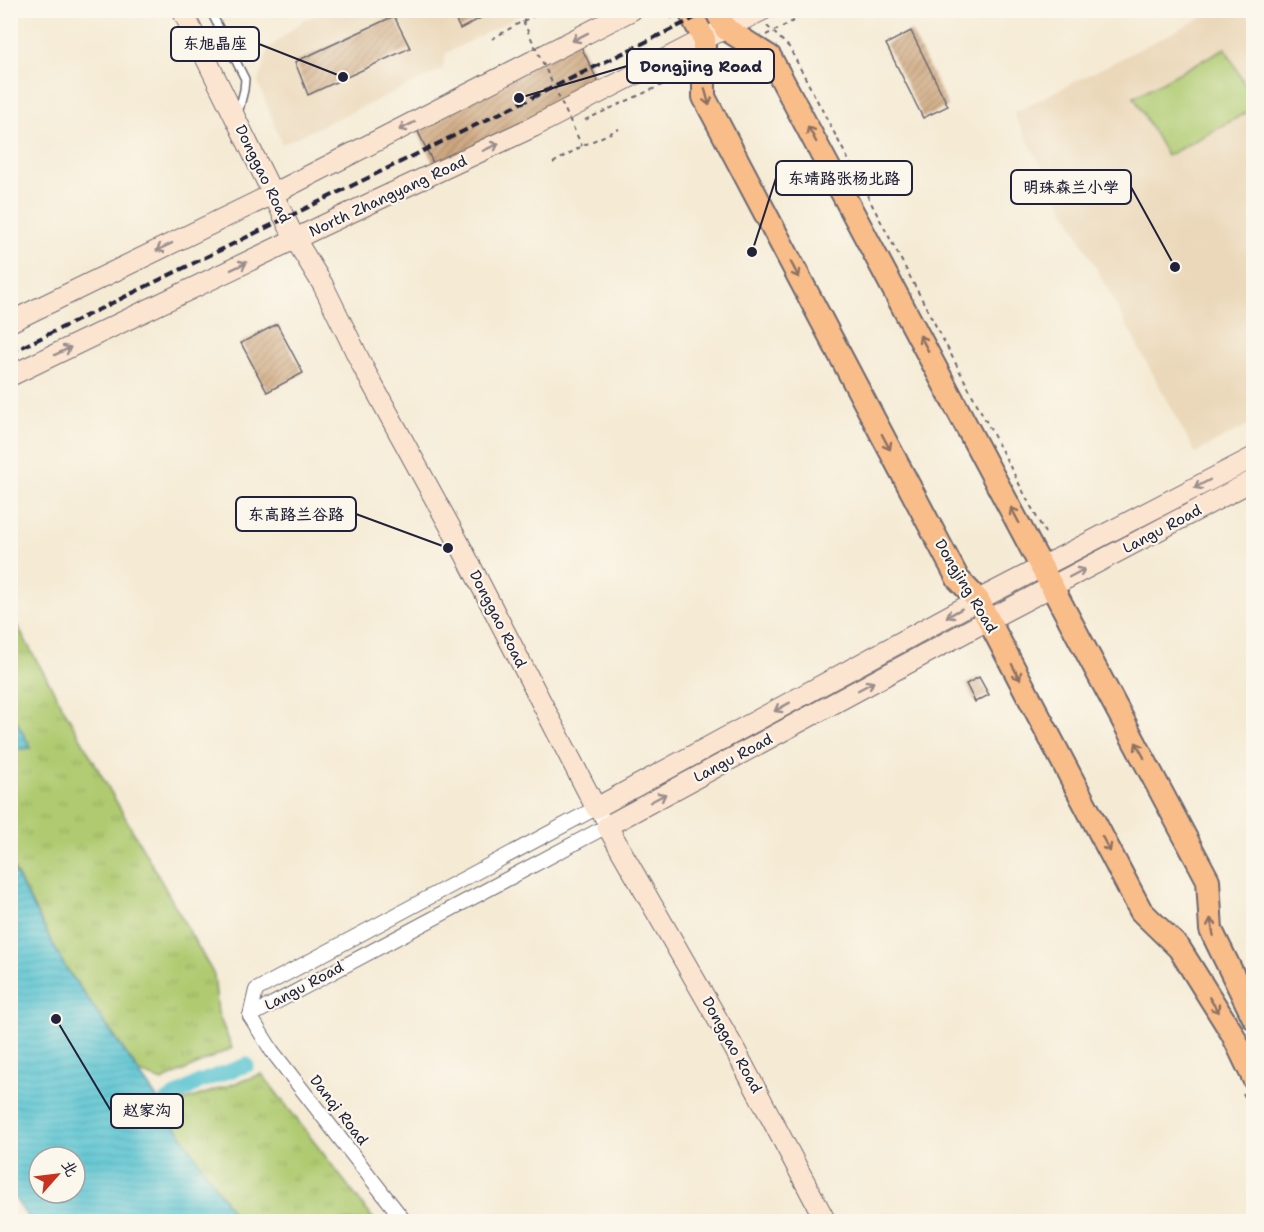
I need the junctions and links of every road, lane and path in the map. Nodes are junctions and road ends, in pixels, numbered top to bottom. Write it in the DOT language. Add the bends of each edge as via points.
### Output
graph roads {
  1 [pos="182,10"];
  2 [pos="210,10"];
  3 [pos="549,10"];
  4 [pos="632,10"];
  5 [pos="688,10"];
  6 [pos="763,10"];
  7 [pos="721,20"];
  8 [pos="523,21"];
  9 [pos="492,39"];
  10 [pos="704,39"];
  11 [pos="236,120"];
  12 [pos="619,129"];
  13 [pos="582,146"];
  14 [pos="554,163"];
  15 [pos="273,194"];
  16 [pos="295,239"];
  17 [pos="10,322"];
  18 [pos="10,376"];
  19 [pos="1254,457"];
  20 [pos="1254,480"];
  21 [pos="1048,577"];
  22 [pos="978,600"];
  23 [pos="988,620"];
  24 [pos="596,808"];
  25 [pos="606,826"];
  26 [pos="250,1016"];
  27 [pos="1254,1018"];
  28 [pos="1254,1079"];
  29 [pos="405,1221"];
  30 [pos="826,1221"];
  1 -- 11 [label="street, Donggao Road"];
  2 -- 11 [label="lane" via="244,79"];
  3 -- 8 [label="path"];
  4 -- 15 [label="street, one-way"];
  5 -- 10 [label="main road, Dongjing Road"];
  6 -- 7 [label="street, North Zhangyang Road"];
  7 -- 10 [label="street, North Zhangyang Road"];
  21 -- 7 [label="main road, one-way" via="770,57"];
  8 -- 9 [label="path"];
  8 -- 13 [label="path, bridge"];
  16 -- 10 [label="street, North Zhangyang Road, one-way" via="533,127"];
  10 -- 22 [label="main road, Dongjing Road, one-way" via="704,97 958,579"];
  11 -- 15 [label="street, Donggao Road"];
  12 -- 13 [label="path"];
  13 -- 14 [label="path"];
  15 -- 16 [label="street, Donggao Road"];
  15 -- 17 [label="street, one-way"];
  18 -- 16 [label="street, North Zhangyang Road, one-way"];
  16 -- 24 [label="street, Donggao Road" via="323,285"];
  19 -- 21 [label="street, Langu Road, one-way"];
  21 -- 20 [label="street, Langu Road, one-way"];
  21 -- 22 [label="street, Langu Road"];
  21 -- 23 [label="street, Langu Road"];
  27 -- 21 [label="main road, one-way" via="1211,930 1208,880"];
  22 -- 23 [label="main road, Dongjing Road"];
  22 -- 24 [label="street, Langu Road, one-way"];
  25 -- 23 [label="street, Langu Road, one-way"];
  23 -- 28 [label="main road, Dongjing Road, one-way" via="1141,911 1179,948 1232,1033"];
  24 -- 25 [label="street, Donggao Road"];
  24 -- 26 [label="street, Langu Road" via="256,990"];
  25 -- 26 [label="street, Langu Road"];
  25 -- 30 [label="street, Donggao Road" via="734,1047"];
  26 -- 29 [label="street, Danqi Road" via="272,1051"];
}
